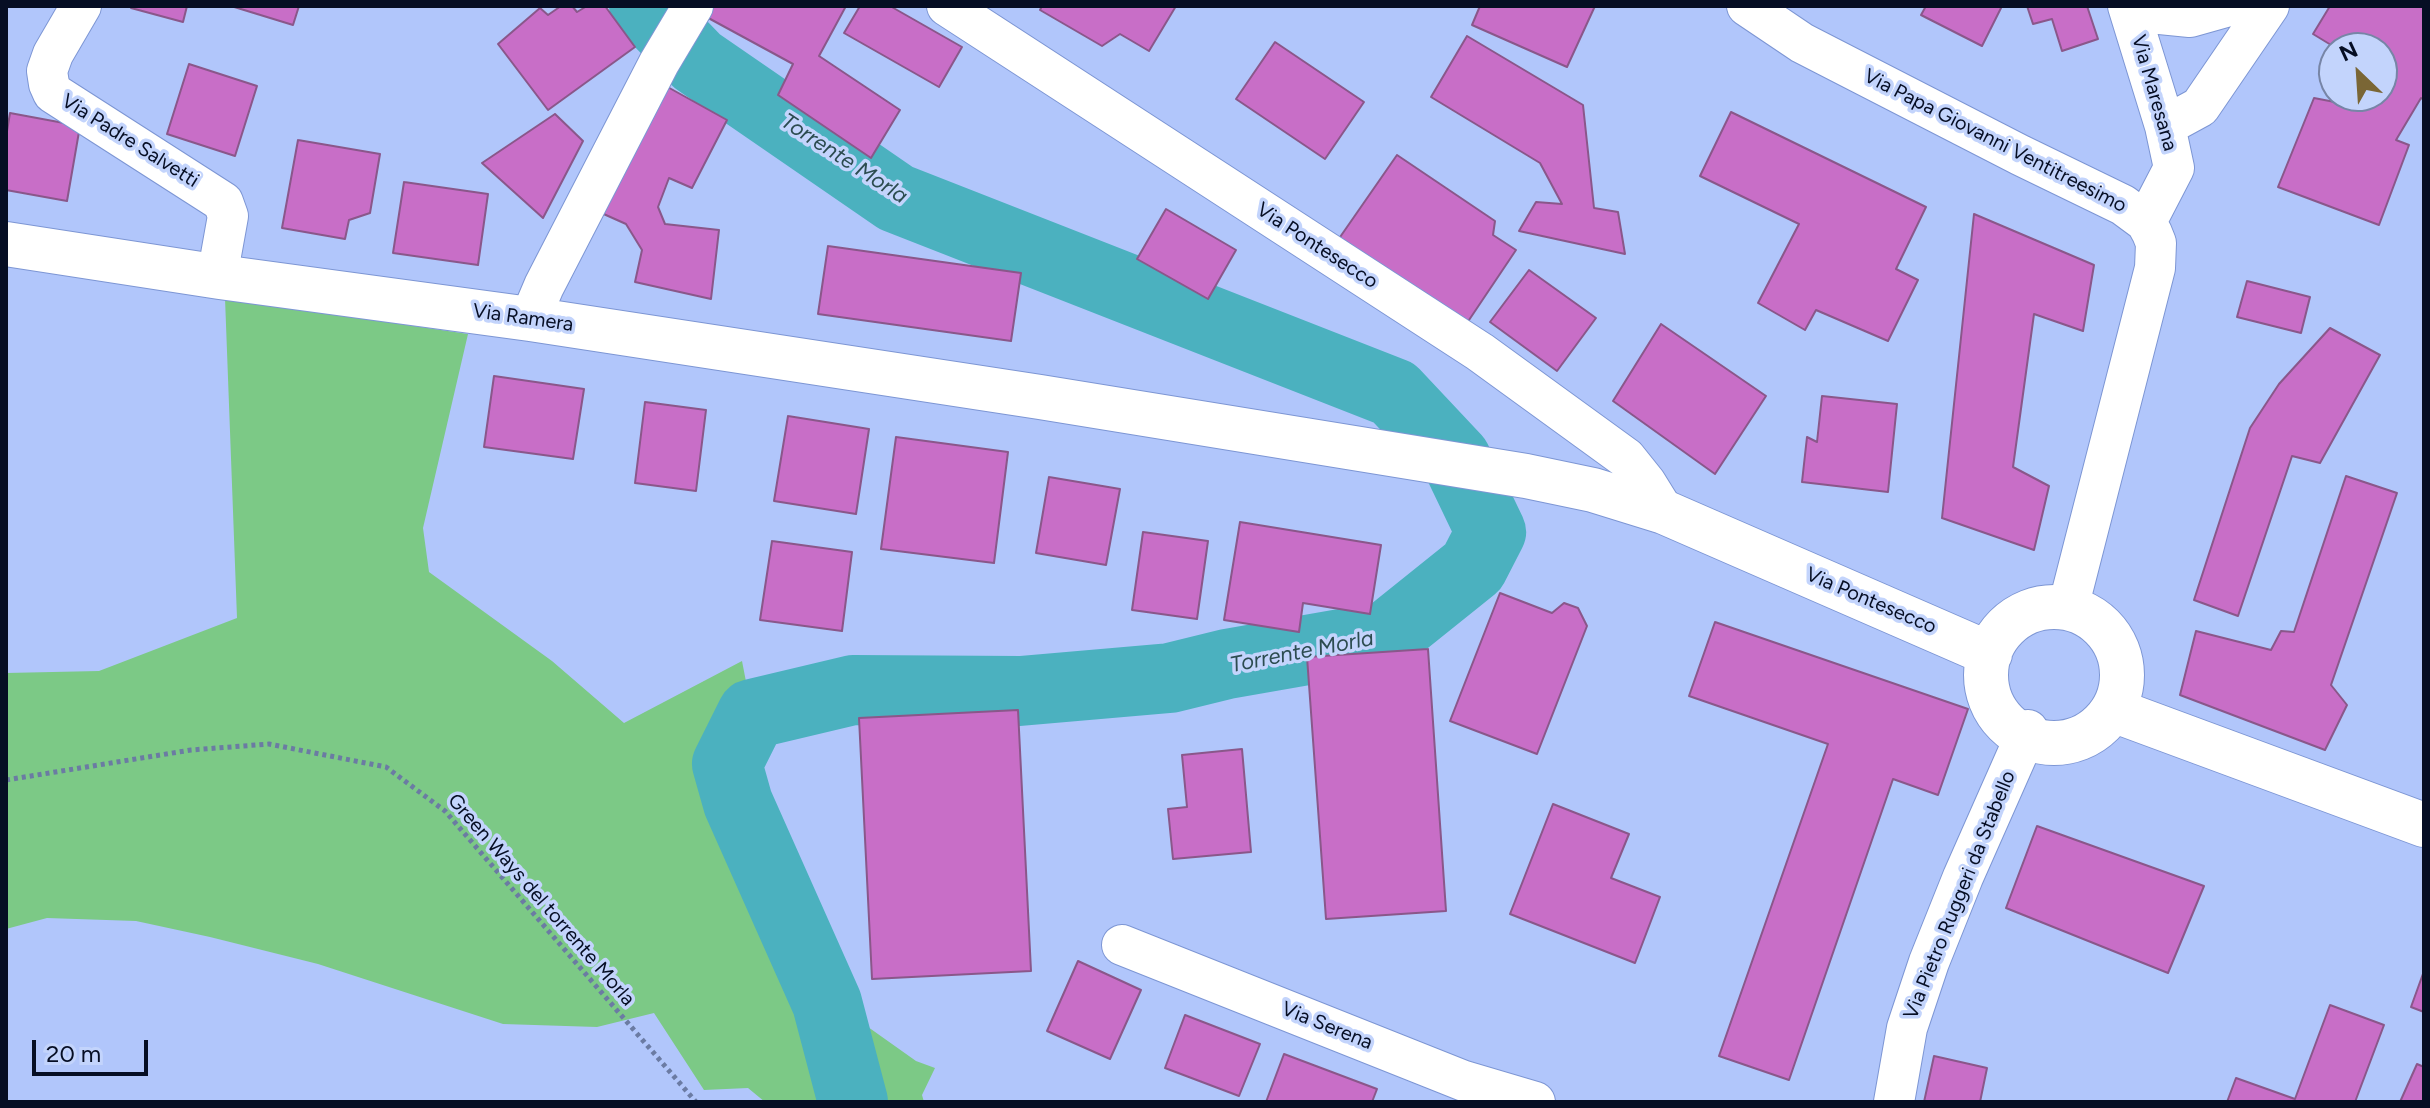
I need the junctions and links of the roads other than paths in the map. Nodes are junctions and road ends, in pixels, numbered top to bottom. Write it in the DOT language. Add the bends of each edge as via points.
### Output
graph roads {
  1 [pos="81,6"];
  2 [pos="947,6"];
  3 [pos="1747,6"];
  4 [pos="2229,6"];
  5 [pos="2269,6"];
  6 [pos="691,9"];
  7 [pos="2129,9"];
  8 [pos="2190,17"];
  9 [pos="2144,56"];
  10 [pos="2165,126"];
  11 [pos="2146,222"];
  12 [pos="6,244"];
  13 [pos="220,277"];
  14 [pos="530,319"];
  15 [pos="1040,397"];
  16 [pos="1664,512"];
  17 [pos="2068,608"];
  18 [pos="1990,654"];
  19 [pos="2113,710"];
  20 [pos="2027,733"];
  21 [pos="2424,825"];
  22 [pos="1122,945"];
  23 [pos="1907,1028"];
  24 [pos="1535,1102"];
  25 [pos="1863,1102"];
  26 [pos="1894,1102"];
  1 -- 13 [label="street, Via Padre Salvetti" via="47,71 53,93 223,202 228,216"];
  2 -- 16 [label="street, Via Pontesecco" via="1492,360 1626,458"];
  3 -- 11 [label="street, Via Papa Giovanni Ventitreesimo" via="1802,43 2123,205"];
  4 -- 8 [label="street"];
  5 -- 10 [label="street" via="2200,107"];
  6 -- 14 [label="street"];
  7 -- 8 [label="street"];
  7 -- 9 [label="street, Via Maresana"];
  8 -- 9 [label="street"];
  9 -- 10 [label="street, Via Maresana"];
  10 -- 11 [label="street, Via Maresana" via="2174,168"];
  11 -- 17 [label="street, Via Papa Giovanni Ventitreesimo" via="2156,243 2155,268"];
  12 -- 13 [label="main road, Via Ramera"];
  13 -- 14 [label="main road, Via Ramera"];
  14 -- 15 [label="main road, Via Ramera"];
  15 -- 16 [label="main road, Via Pontesecco" via="1526,476"];
  16 -- 18 [label="main road, Via Pontesecco"];
  17 -- 18 [label="main road" via="2035,609 2017,617"];
  17 -- 19 [label="main road" via="2092,617 2117,647 2122,686"];
  18 -- 20 [label="main road" via="1987,691 1996,711 2010,728"];
  19 -- 20 [label="main road" via="2089,734 2070,742 2049,743"];
  19 -- 21 [label="main road"];
  20 -- 23 [label="street, Via Pietro Ruggeri da Stabello" via="1963,877"];
  22 -- 24 [label="street, Via Serena" via="1464,1081"];
  23 -- 25 [label="street" via="1875,1094"];
  23 -- 26 [label="street, Via Pietro Ruggeri da Stabello"];
}
